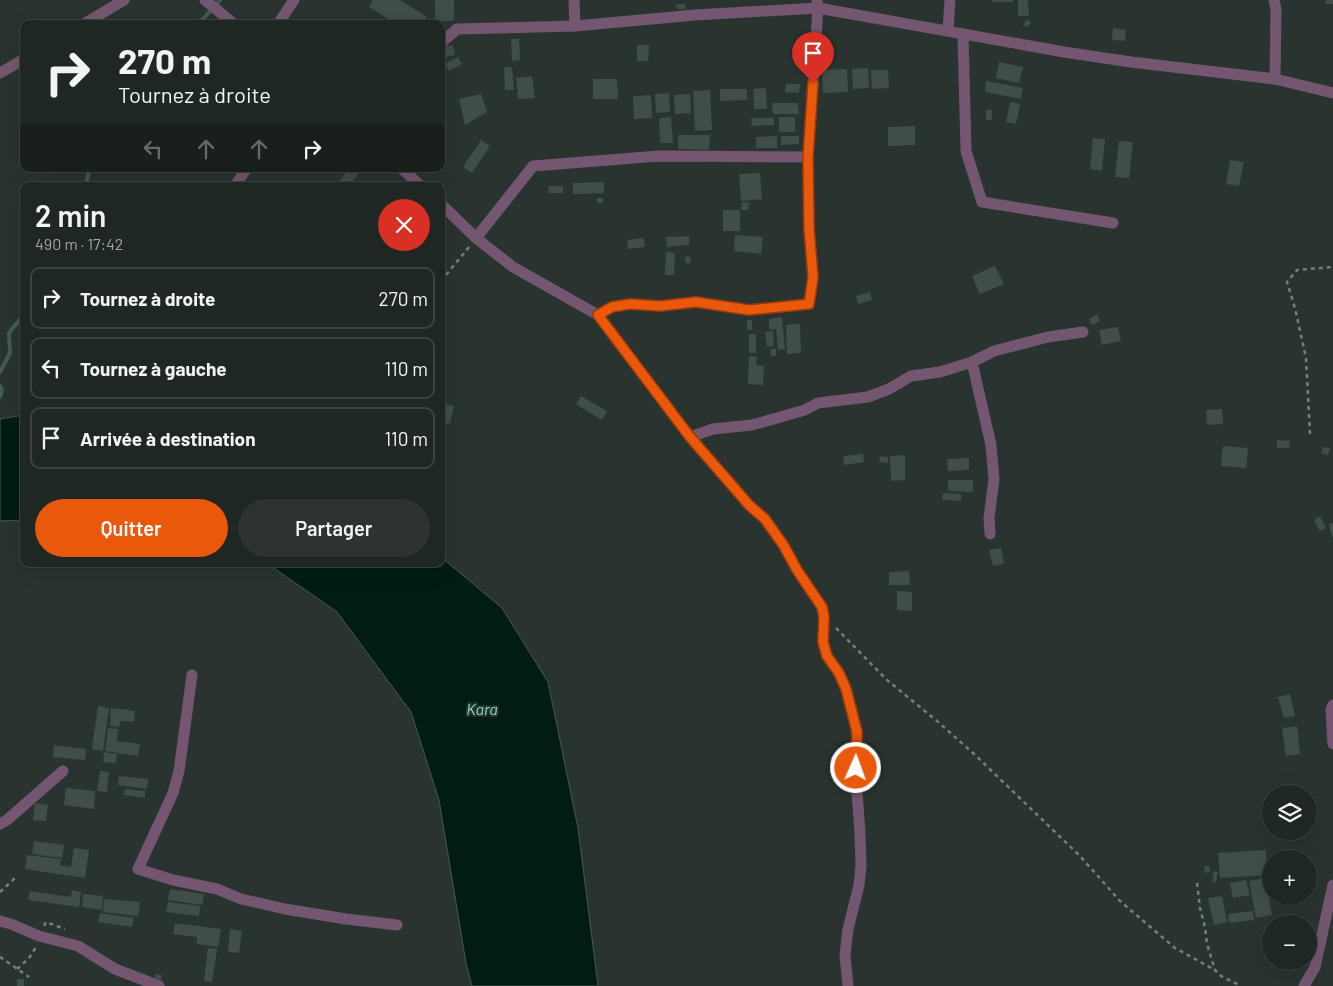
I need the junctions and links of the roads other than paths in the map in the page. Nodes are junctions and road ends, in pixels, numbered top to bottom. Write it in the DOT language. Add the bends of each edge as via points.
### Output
graph roads {
  1 [pos="124,0"];
  2 [pos="205,0"];
  3 [pos="294,0"];
  4 [pos="574,0"];
  5 [pos="950,0"];
  6 [pos="1274,0"];
  7 [pos="817,4"];
  8 [pos="91,20"];
  9 [pos="229,20"];
  10 [pos="281,20"];
  11 [pos="574,26"];
  12 [pos="948,31"];
  13 [pos="963,34"];
  14 [pos="445,40"];
  15 [pos="20,61"];
  16 [pos="0,73"];
  17 [pos="1275,79"];
  18 [pos="1333,93"];
  19 [pos="808,157"];
  20 [pos="405,172"];
  21 [pos="417,182"];
  22 [pos="445,208"];
  23 [pos="1113,223"];
  24 [pos="476,238"];
  25 [pos="598,315"];
  26 [pos="1083,332"];
  27 [pos="972,362"];
  28 [pos="690,437"];
  29 [pos="990,534"];
  30 [pos="192,675"];
  31 [pos="1333,705"];
  32 [pos="1333,744"];
  33 [pos="64,771"];
  34 [pos="0,824"];
  35 [pos="1333,885"];
  36 [pos="0,921"];
  37 [pos="398,925"];
  38 [pos="159,986"];
  39 [pos="848,986"];
  40 [pos="1304,986"];
  1 -- 8 [label="street"];
  2 -- 9 [label="street"];
  3 -- 10 [label="street"];
  4 -- 11 [label="street"];
  5 -- 12 [label="street"];
  6 -- 17 [label="street"];
  7 -- 11 [label="street"];
  7 -- 12 [label="street"];
  7 -- 19 [label="street"];
  11 -- 14 [label="street" via="457,29"];
  12 -- 13 [label="street"];
  13 -- 17 [label="street" via="1131,62"];
  13 -- 23 [label="street" via="966,150 982,202"];
  15 -- 16 [label="street"];
  17 -- 18 [label="street"];
  19 -- 24 [label="street" via="659,156 533,166"];
  19 -- 25 [label="street" via="813,277 809,304 749,310 696,302 660,306 630,304 612,307"];
  20 -- 21 [label="street"];
  22 -- 24 [label="street"];
  24 -- 25 [label="street" via="513,267"];
  25 -- 28 [label="street"];
  26 -- 27 [label="street" via="994,351"];
  27 -- 28 [label="street" via="940,372 911,376 868,397 818,403 805,410 752,425 713,429"];
  27 -- 29 [label="street" via="991,445 994,479"];
  28 -- 39 [label="street" via="765,519 822,607 823,642 827,656 846,689 857,732 861,866 845,954"];
  30 -- 37 [label="street" via="173,793 138,869 285,910"];
  31 -- 32 [label="street"];
  33 -- 34 [label="street"];
  35 -- 40 [label="street" via="1315,966"];
  36 -- 38 [label="street" via="78,946 115,969"];
}
